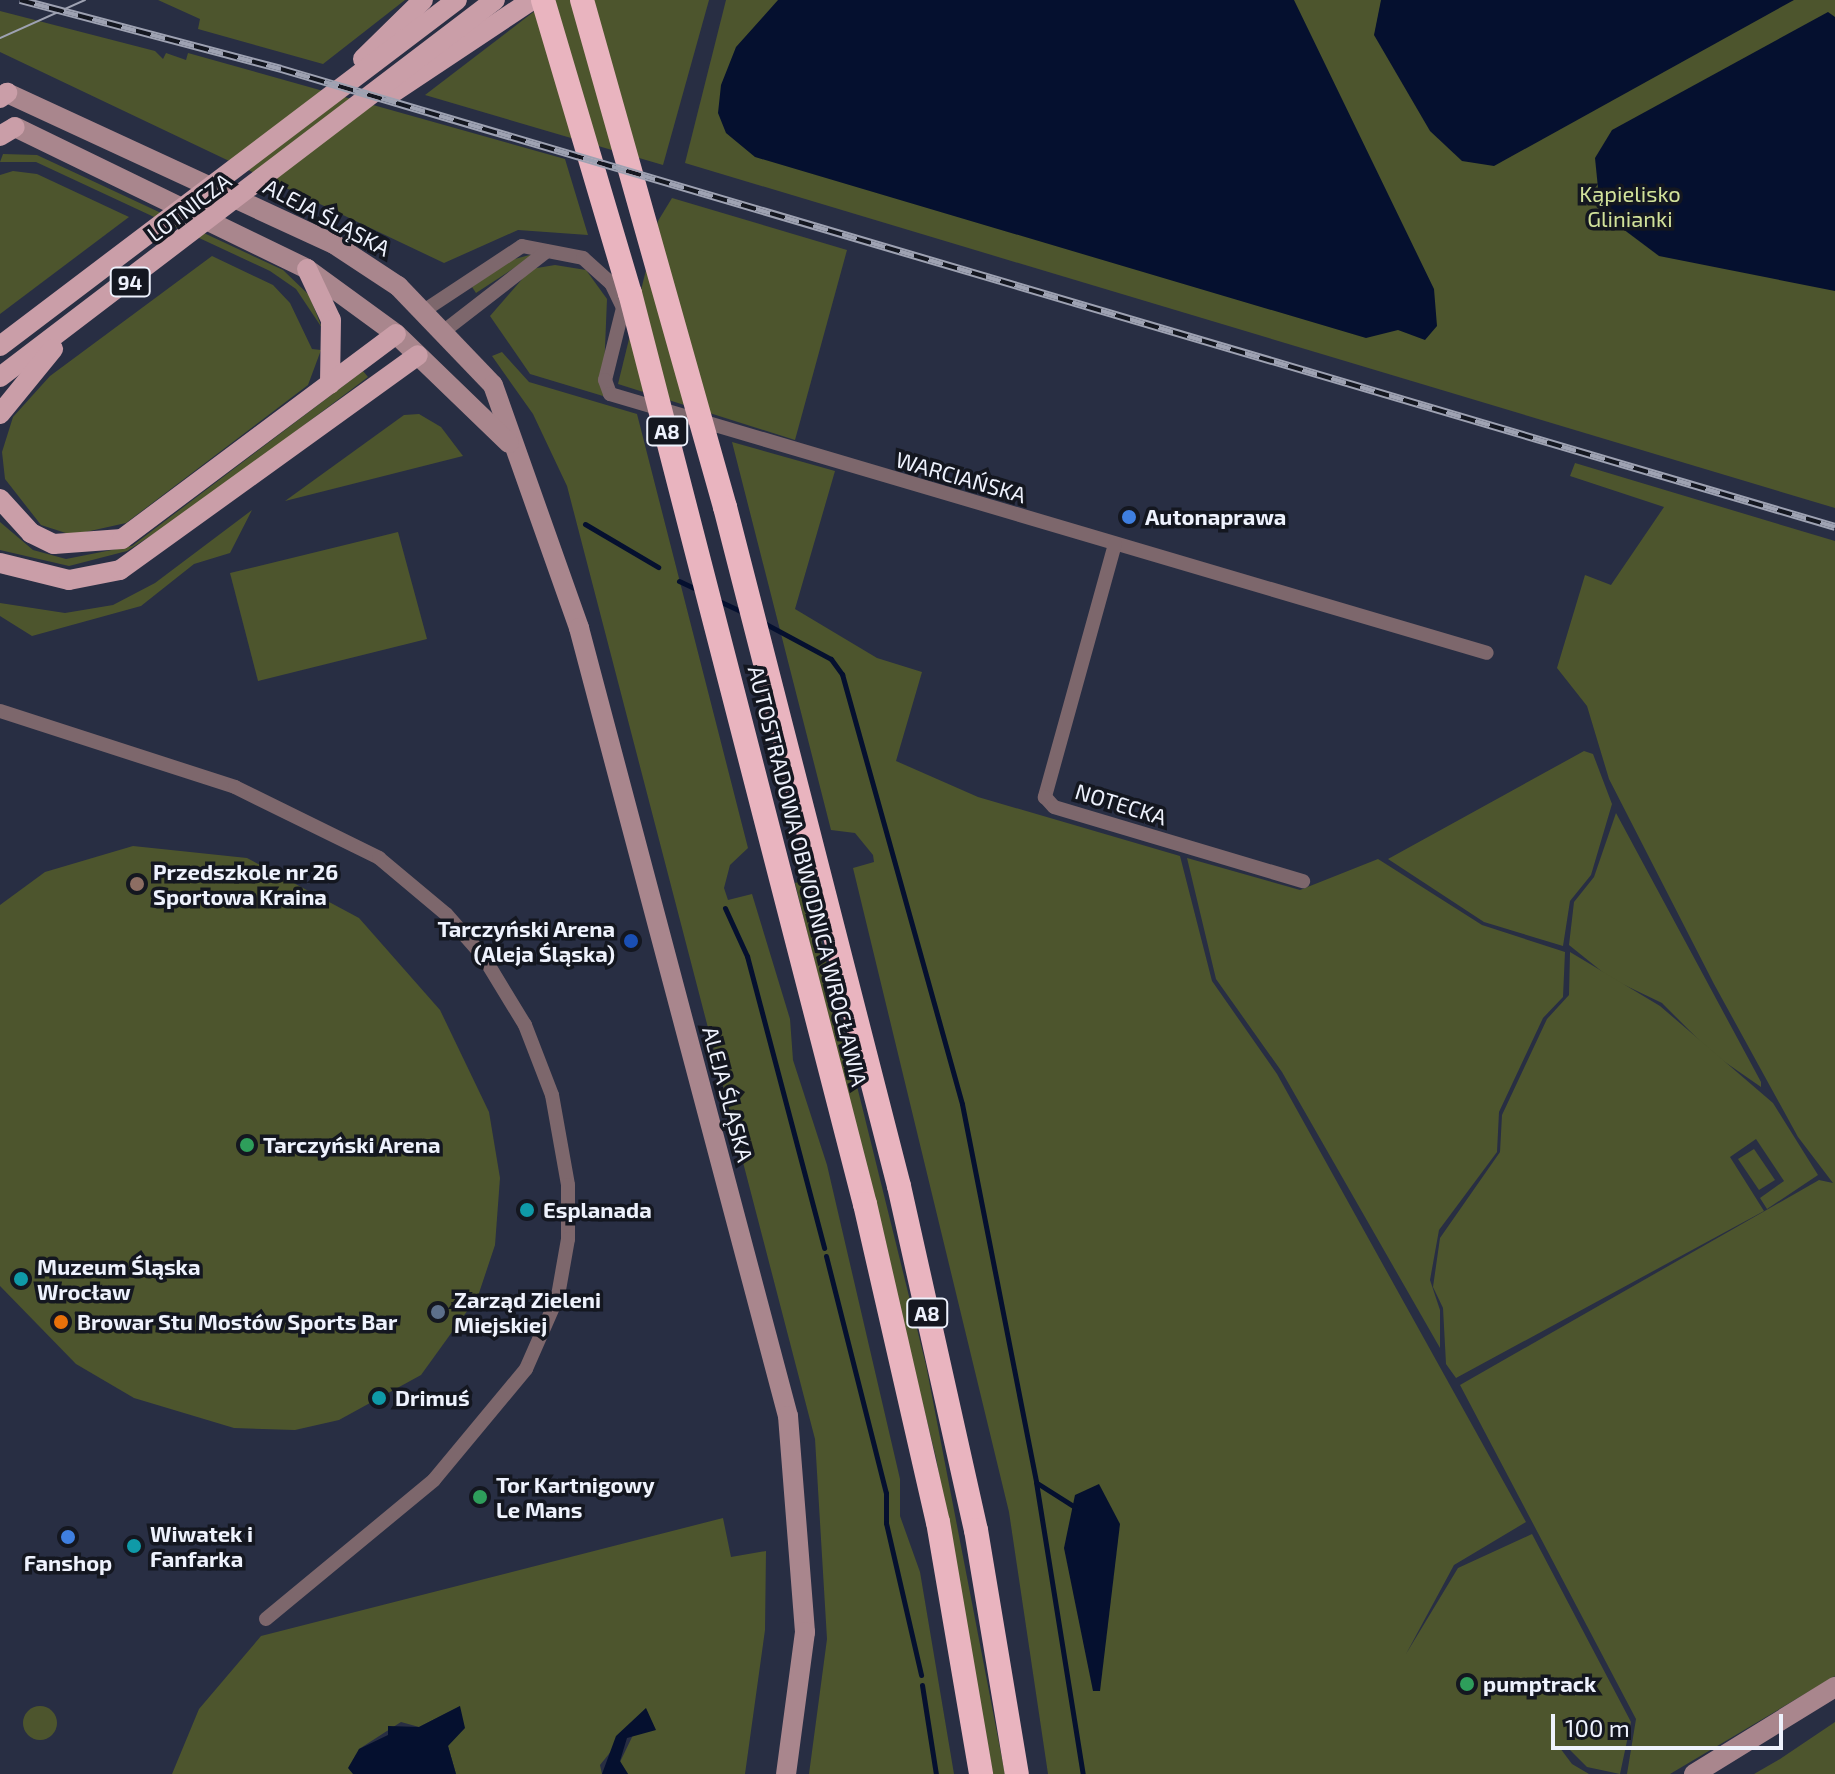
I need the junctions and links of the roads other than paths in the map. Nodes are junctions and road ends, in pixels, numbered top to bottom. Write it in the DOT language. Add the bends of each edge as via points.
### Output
graph roads {
  1 [pos="423,0"];
  2 [pos="457,0"];
  3 [pos="495,0"];
  4 [pos="532,0"];
  5 [pos="543,0"];
  6 [pos="582,0"];
  7 [pos="361,68"];
  8 [pos="403,80"];
  9 [pos="4,96"];
  10 [pos="8,132"];
  11 [pos="547,251"];
  12 [pos="307,269"];
  13 [pos="425,310"];
  14 [pos="78,321"];
  15 [pos="444,331"];
  16 [pos="396,334"];
  17 [pos="4,341"];
  18 [pos="418,355"];
  19 [pos="0,377"];
  20 [pos="330,384"];
  21 [pos="0,414"];
  22 [pos="509,443"];
  23 [pos="0,499"];
  24 [pos="1115,544"];
  25 [pos="0,563"];
  26 [pos="1487,653"];
  27 [pos="0,711"];
  28 [pos="1303,881"];
  29 [pos="266,1619"];
  30 [pos="1835,1687"];
  31 [pos="786,1774"];
  32 [pos="981,1774"];
  33 [pos="1017,1774"];
  34 [pos="1694,1774"];
  1 -- 7 [label="main road"];
  2 -- 7 [label="main road"];
  3 -- 8 [label="main road, 94"];
  4 -- 8 [label="main road"];
  5 -- 32 [label="highway, AUTOSTRADOWA OBWODNICA WROCŁAWIA / A8" via="630,293 778,865 938,1522"];
  6 -- 33 [label="highway, AUTOSTRADOWA OBWODNICA WROCŁAWIA / A8" via="693,386 814,857 976,1530"];
  7 -- 17 [label="main road, LOTNICZA / 94" via="157,232"];
  8 -- 14 [label="main road, LOTNICZA / 94"];
  9 -- 13 [label="street, ALEJA ŚLĄSKA" via="334,244"];
  10 -- 12 [label="street, ALEJA ŚLĄSKA"];
  11 -- 13 [label="street, WARCIAŃSKA" via="522,246 499,255"];
  11 -- 15 [label="street"];
  11 -- 24 [label="street, WARCIAŃSKA" via="598,267 623,308 605,380 610,394"];
  12 -- 16 [label="street, ALEJA ŚLĄSKA"];
  12 -- 20 [label="main road" via="331,320"];
  13 -- 15 [label="street, ALEJA ŚLĄSKA"];
  13 -- 16 [label="street"];
  14 -- 19 [label="main road, LOTNICZA / 94"];
  14 -- 21 [label="main road"];
  15 -- 18 [label="street"];
  15 -- 22 [label="street, ALEJA ŚLĄSKA" via="493,385"];
  16 -- 18 [label="street, ALEJA ŚLĄSKA"];
  16 -- 20 [label="main road"];
  18 -- 22 [label="street, ALEJA ŚLĄSKA"];
  18 -- 25 [label="main road" via="120,570 69,580"];
  20 -- 23 [label="main road" via="122,539 54,544 31,533"];
  22 -- 31 [label="street, ALEJA ŚLĄSKA" via="537,497 579,628 788,1416 805,1632"];
  24 -- 26 [label="street, WARCIAŃSKA"];
  24 -- 28 [label="street, NOTECKA" via="1045,797 1054,807"];
  27 -- 29 [label="street" via="118,757 295,812 417,887 508,993 541,1064 563,1143 566,1260 526,1369 434,1480"];
  30 -- 34 [label="street"];
}
